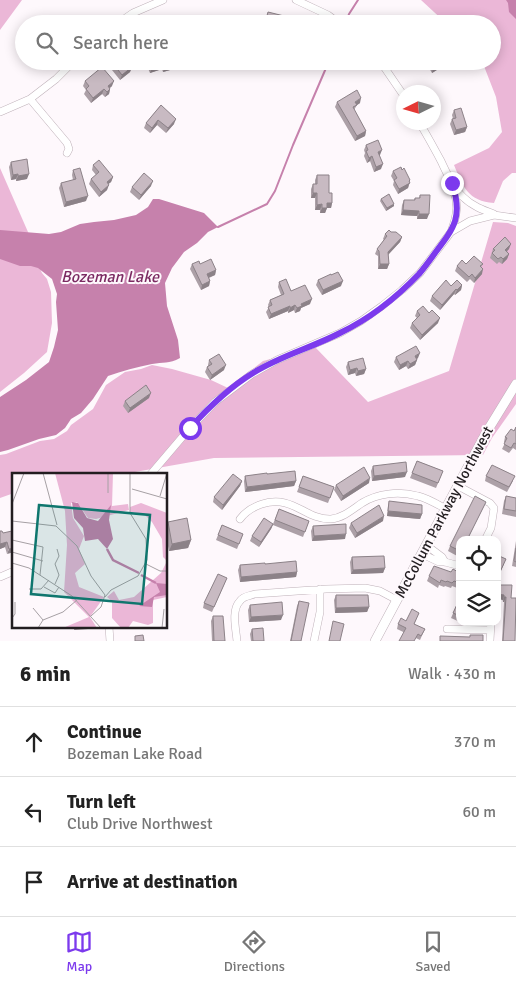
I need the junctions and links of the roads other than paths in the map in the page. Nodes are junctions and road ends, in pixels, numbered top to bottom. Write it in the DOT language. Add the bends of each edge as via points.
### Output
graph roads {
  1 [pos="163,0"];
  2 [pos="296,0"];
  3 [pos="130,15"];
  4 [pos="326,15"];
  5 [pos="65,70"];
  6 [pos="386,70"];
  7 [pos="396,85"];
  8 [pos="30,99"];
  9 [pos="0,112"];
  10 [pos="423,130"];
  11 [pos="67,153"];
  12 [pos="452,183"];
  13 [pos="494,215"];
  14 [pos="516,218"];
  15 [pos="451,232"];
  16 [pos="516,384"];
  17 [pos="152,473"];
  18 [pos="458,486"];
  19 [pos="446,508"];
  20 [pos="240,518"];
  21 [pos="487,536"];
  22 [pos="424,550"];
  23 [pos="456,565"];
  24 [pos="12,572"];
  25 [pos="0,577"];
  26 [pos="320,589"];
  27 [pos="397,600"];
  28 [pos="491,626"];
  29 [pos="109,628"];
  30 [pos="447,629"];
  31 [pos="110,641"];
  32 [pos="236,641"];
  33 [pos="314,641"];
  34 [pos="375,641"];
  35 [pos="490,641"];
  1 -- 3 [label="street"];
  2 -- 4 [label="street"];
  5 -- 8 [label="street"];
  6 -- 7 [label="street"];
  8 -- 9 [label="street"];
  8 -- 11 [label="street" via="67,143"];
  10 -- 12 [label="street"];
  12 -- 13 [label="street" via="472,205"];
  12 -- 15 [label="street" via="457,209"];
  13 -- 14 [label="street"];
  13 -- 15 [label="street"];
  15 -- 17 [label="street" via="420,273 382,306 340,333 252,374 215,402"];
  16 -- 18 [label="street, McCollum Parkway Northwest"];
  18 -- 19 [label="street, McCollum Parkway Northwest"];
  18 -- 21 [label="street" via="493,506"];
  19 -- 20 [label="street" via="419,496 391,494 378,495 331,519 278,501 250,509"];
  19 -- 22 [label="street, McCollum Parkway Northwest"];
  22 -- 23 [label="street"];
  22 -- 27 [label="street, McCollum Parkway Northwest"];
  24 -- 25 [label="street"];
  26 -- 27 [label="street" via="370,588"];
  26 -- 32 [label="street" via="255,594 243,598 236,609"];
  26 -- 33 [label="street" via="320,612"];
  27 -- 34 [label="street, McCollum Parkway Northwest"];
  28 -- 30 [label="street"];
  28 -- 35 [label="street"];
  29 -- 31 [label="street"];
}
